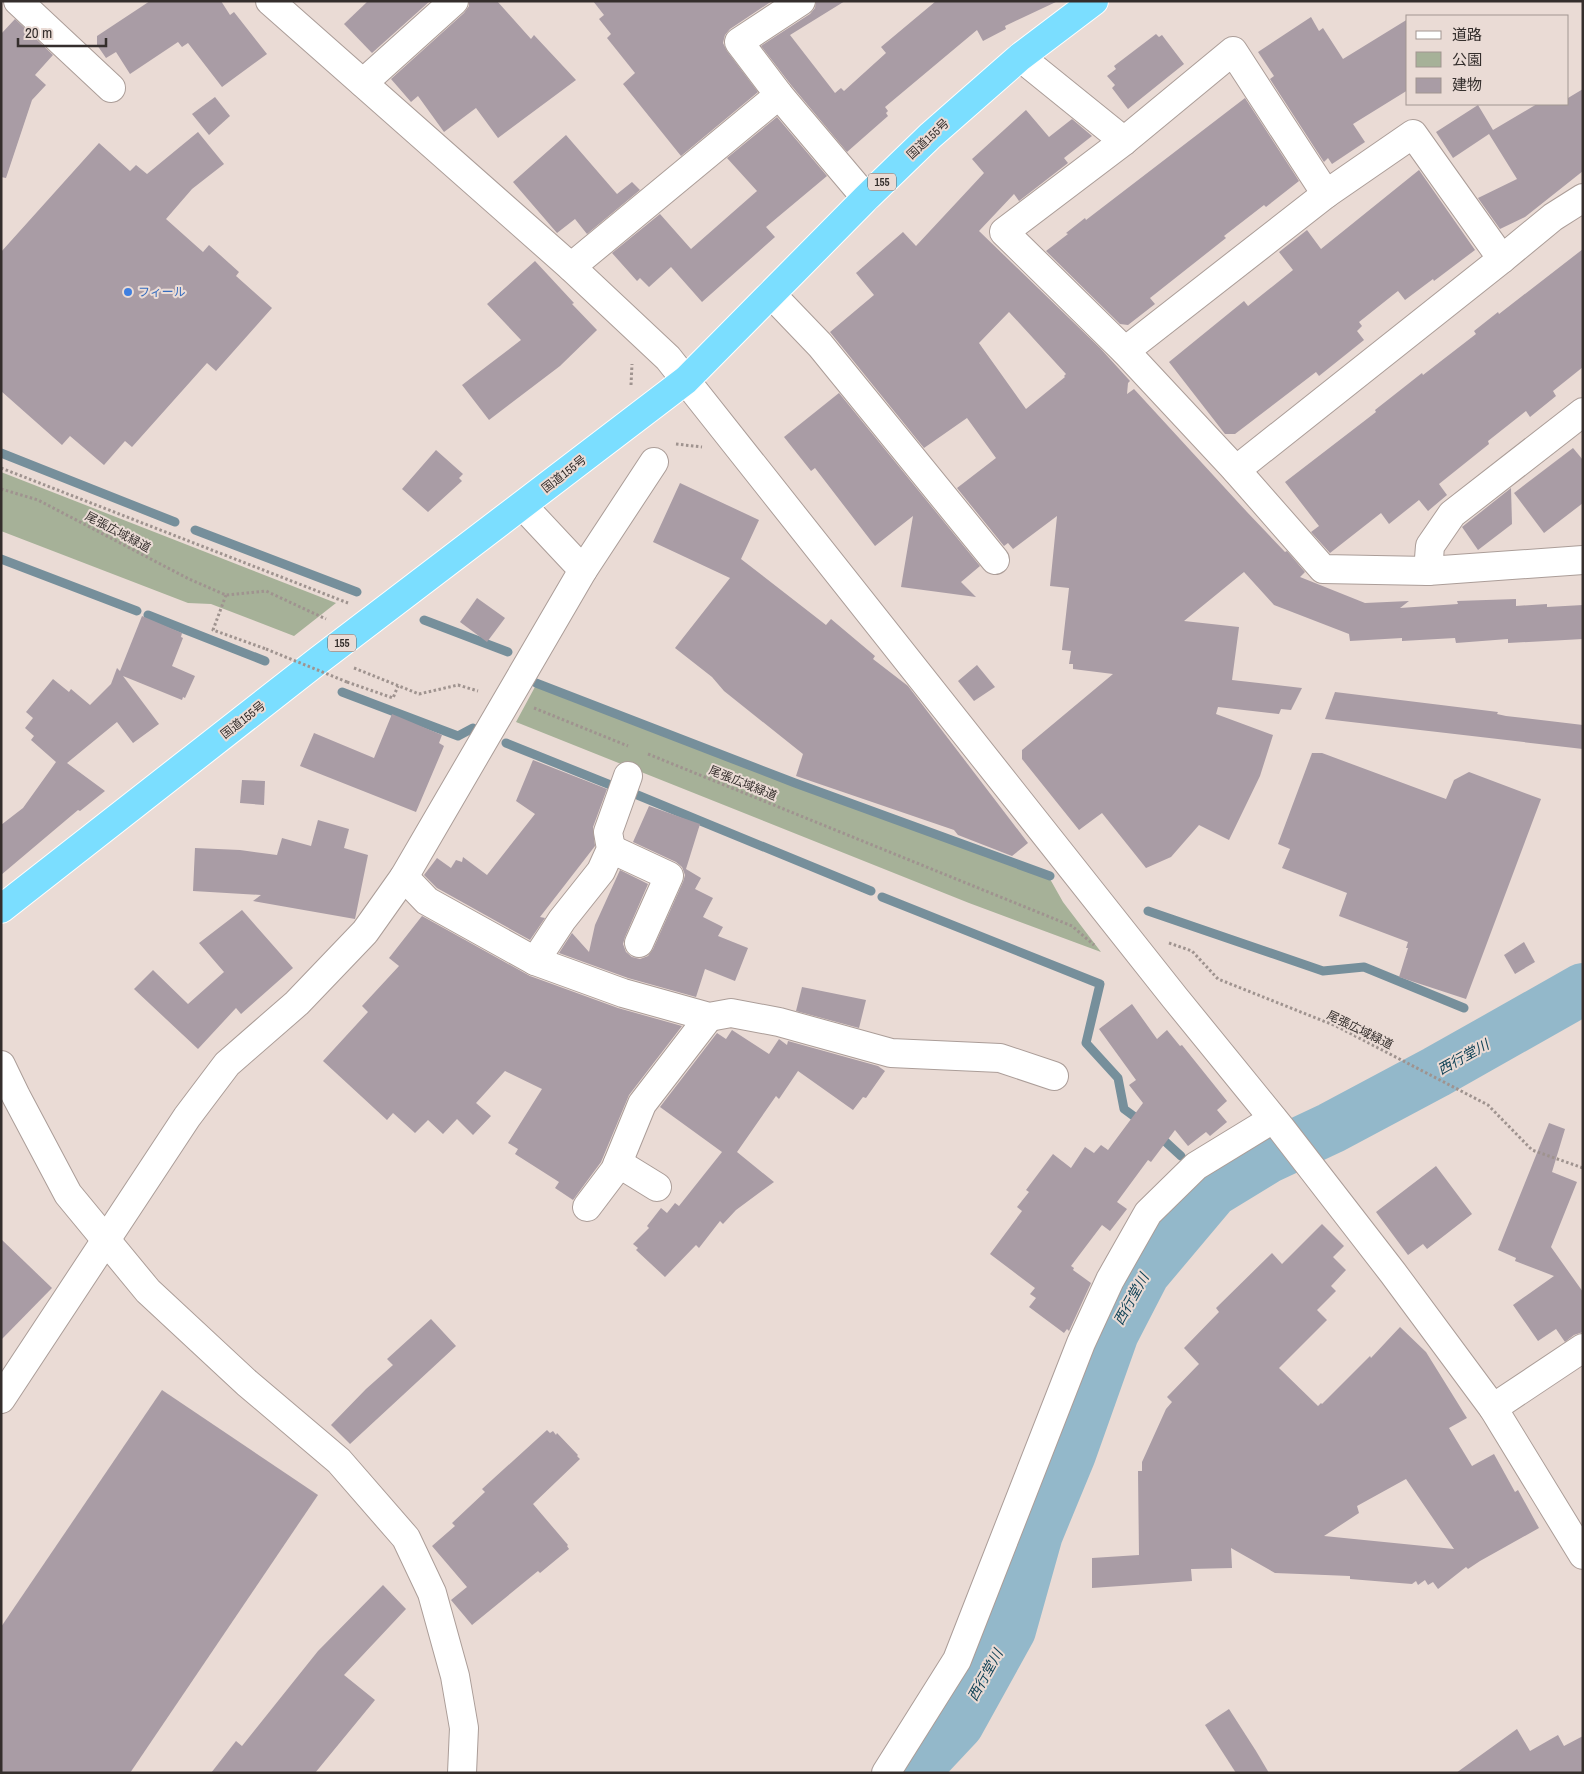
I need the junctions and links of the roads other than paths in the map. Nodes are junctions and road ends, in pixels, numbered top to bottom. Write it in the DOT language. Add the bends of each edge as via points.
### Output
graph roads {
  1 [pos="18,1"];
  2 [pos="270,1"];
  3 [pos="454,1"];
  4 [pos="801,1"];
  5 [pos="1092,2"];
  6 [pos="1020,57"];
  7 [pos="362,83"];
  8 [pos="111,88"];
  9 [pos="779,95"];
  10 [pos="1124,141"];
  11 [pos="1326,194"];
  12 [pos="866,198"];
  13 [pos="1583,198"];
  14 [pos="1502,260"];
  15 [pos="571,267"];
  16 [pos="771,294"];
  17 [pos="1125,351"];
  18 [pos="686,380"];
  19 [pos="1583,412"];
  20 [pos="662,452"];
  21 [pos="1236,470"];
  22 [pos="523,506"];
  23 [pos="995,560"];
  24 [pos="1583,560"];
  25 [pos="583,570"];
  26 [pos="1428,571"];
  27 [pos="628,776"];
  28 [pos="611,849"];
  29 [pos="404,877"];
  30 [pos="1,909"];
  31 [pos="639,943"];
  32 [pos="535,961"];
  33 [pos="709,1018"];
  34 [pos="1,1065"];
  35 [pos="1054,1076"];
  36 [pos="1277,1123"];
  37 [pos="618,1163"];
  38 [pos="657,1187"];
  39 [pos="587,1207"];
  40 [pos="106,1241"];
  41 [pos="1583,1348"];
  42 [pos="1,1398"];
  43 [pos="1492,1408"];
  44 [pos="1583,1555"];
  45 [pos="462,1773"];
  46 [pos="886,1773"];
  1 -- 8 [label="street"];
  2 -- 7 [label="street"];
  3 -- 7 [label="street"];
  4 -- 9 [label="street" via="739,42"];
  5 -- 6 [label="highway, 国道155号 / 155"];
  6 -- 10 [label="street"];
  6 -- 12 [label="highway, 国道155号 / 155" via="930,136"];
  7 -- 15 [label="street"];
  9 -- 12 [label="street"];
  9 -- 15 [label="street"];
  10 -- 11 [label="street" via="1233,51"];
  10 -- 17 [label="street" via="1004,232"];
  11 -- 14 [label="street" via="1412,134"];
  11 -- 17 [label="street"];
  12 -- 16 [label="highway, 国道155号 / 155"];
  13 -- 14 [label="street" via="1554,217"];
  14 -- 21 [label="street"];
  15 -- 18 [label="street" via="668,358"];
  16 -- 18 [label="highway, 国道155号 / 155"];
  16 -- 23 [label="street" via="820,345"];
  17 -- 21 [label="street"];
  18 -- 22 [label="highway, 国道155号 / 155"];
  18 -- 36 [label="street"];
  19 -- 26 [label="street" via="1452,514 1430,546"];
  20 -- 25 [label="street"];
  21 -- 26 [label="street" via="1323,569"];
  22 -- 25 [label="street"];
  22 -- 30 [label="highway, 国道155号 / 155" via="319,660"];
  24 -- 26 [label="street"];
  25 -- 29 [label="street"];
  27 -- 28 [label="street" via="608,832"];
  28 -- 31 [label="street" via="668,876"];
  28 -- 32 [label="street" via="601,871"];
  29 -- 32 [label="street" via="427,901"];
  29 -- 40 [label="street" via="365,932 297,1003 227,1064"];
  32 -- 33 [label="street" via="623,993"];
  33 -- 35 [label="street" via="731,1013 779,1022 891,1053 1000,1058"];
  33 -- 37 [label="street" via="642,1104"];
  34 -- 40 [label="street" via="68,1194"];
  36 -- 43 [label="street"];
  36 -- 46 [label="street" via="1196,1166 1148,1214 1110,1280 1081,1343 957,1660"];
  37 -- 38 [label="street"];
  37 -- 39 [label="street"];
  40 -- 42 [label="street"];
  40 -- 45 [label="street" via="148,1291 247,1383 339,1461 406,1538 432,1594 455,1676 464,1728"];
  41 -- 43 [label="street"];
  43 -- 44 [label="street"];
}
